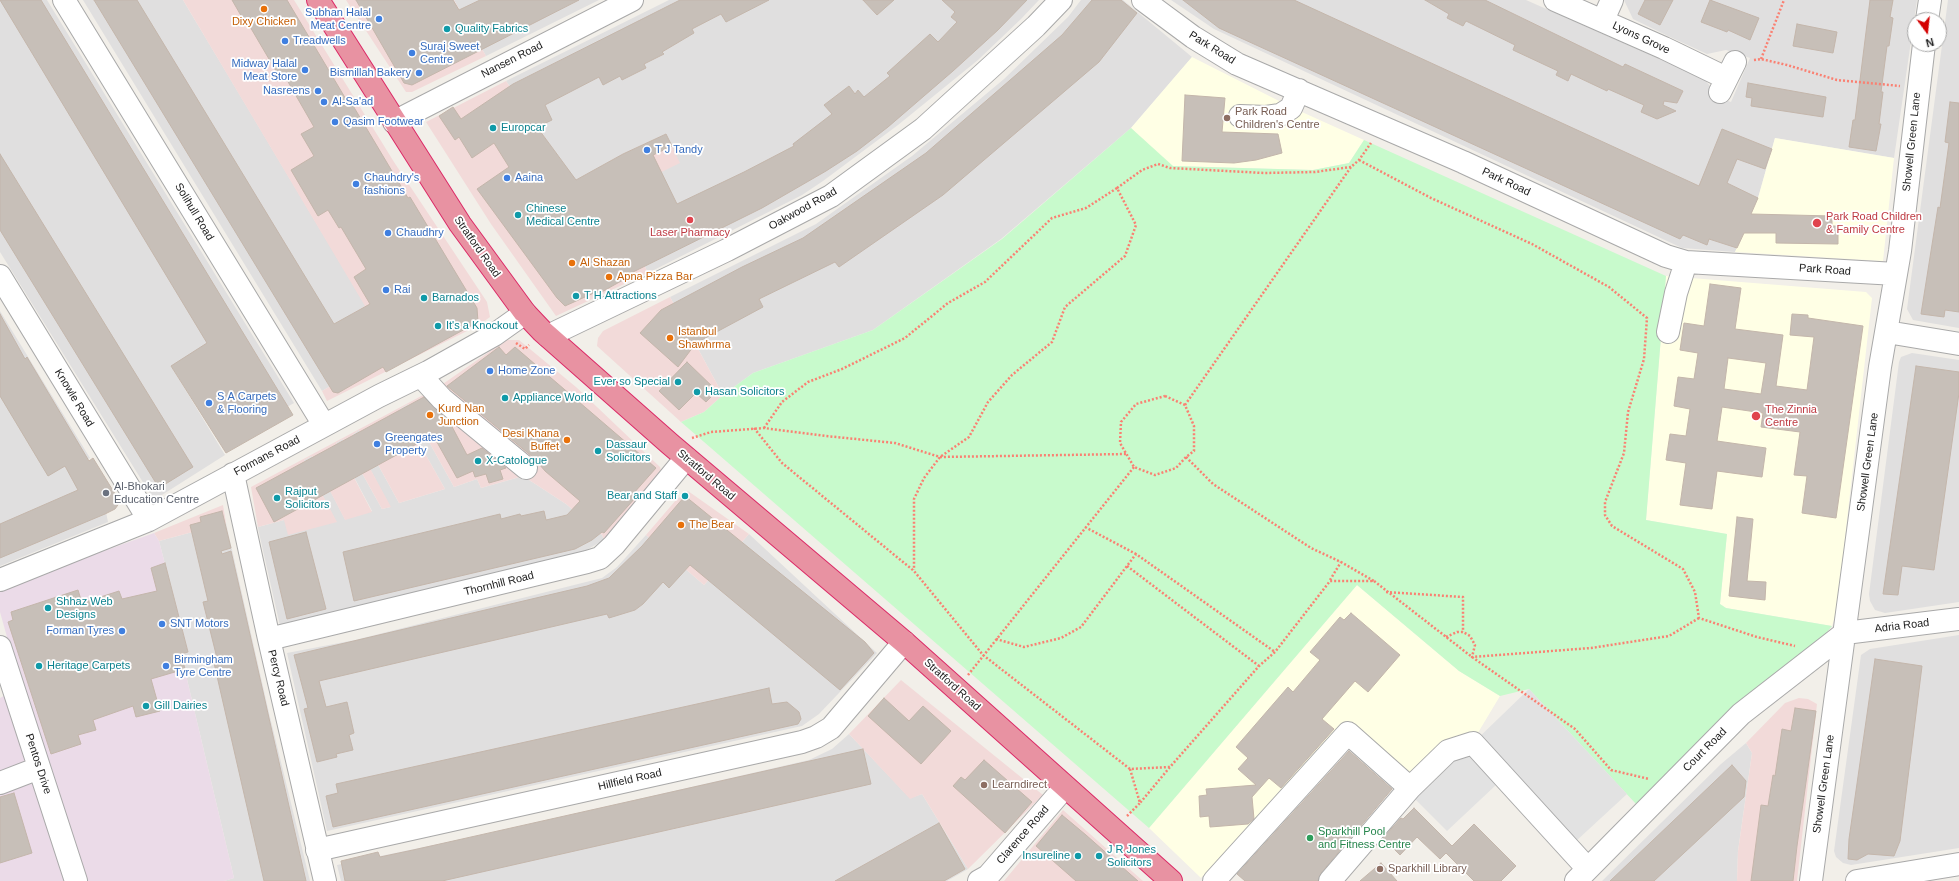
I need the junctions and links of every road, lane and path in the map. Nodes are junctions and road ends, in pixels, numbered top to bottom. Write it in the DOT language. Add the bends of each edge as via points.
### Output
graph roads {
  1 [pos="64,0"];
  2 [pos="318,0"];
  3 [pos="632,0"];
  4 [pos="1061,0"];
  5 [pos="1143,0"];
  6 [pos="1555,0"];
  7 [pos="1612,0"];
  8 [pos="1784,0"];
  9 [pos="1930,0"];
  10 [pos="1928,12"];
  11 [pos="1603,20"];
  12 [pos="1923,52"];
  13 [pos="1761,60"];
  14 [pos="1727,77"];
  15 [pos="1918,87"];
  16 [pos="1299,90"];
  17 [pos="1240,116"];
  18 [pos="394,122"];
  19 [pos="1382,128"];
  20 [pos="1359,160"];
  21 [pos="1352,167"];
  22 [pos="1117,188"];
  23 [pos="1686,262"];
  24 [pos="1896,274"];
  25 [pos="0,276"];
  26 [pos="525,313"];
  27 [pos="1668,332"];
  28 [pos="1887,332"];
  29 [pos="548,336"];
  30 [pos="1959,344"];
  31 [pos="421,376"];
  32 [pos="1185,405"];
  33 [pos="324,425"];
  34 [pos="754,428"];
  35 [pos="764,428"];
  36 [pos="670,444"];
  37 [pos="1127,454"];
  38 [pos="940,457"];
  39 [pos="1186,457"];
  40 [pos="686,458"];
  41 [pos="1134,467"];
  42 [pos="526,468"];
  43 [pos="233,474"];
  44 [pos="149,520"];
  45 [pos="1085,527"];
  46 [pos="1136,554"];
  47 [pos="1341,562"];
  48 [pos="1127,566"];
  49 [pos="914,571"];
  50 [pos="0,580"];
  51 [pos="1330,580"];
  52 [pos="1374,581"];
  53 [pos="1386,592"];
  54 [pos="1699,618"];
  55 [pos="1959,619"];
  56 [pos="1463,632"];
  57 [pos="1845,633"];
  58 [pos="1446,637"];
  59 [pos="269,639"];
  60 [pos="996,639"];
  61 [pos="904,642"];
  62 [pos="0,647"];
  63 [pos="1823,649"];
  64 [pos="1275,652"];
  65 [pos="983,655"];
  66 [pos="1472,657"];
  67 [pos="1259,666"];
  68 [pos="1802,667"];
  69 [pos="1838,685"];
  70 [pos="957,690"];
  71 [pos="1170,767"];
  72 [pos="39,768"];
  73 [pos="1130,769"];
  74 [pos="1677,778"];
  75 [pos="0,783"];
  76 [pos="1065,787"];
  77 [pos="1410,788"];
  78 [pos="317,850"];
  79 [pos="984,854"];
  80 [pos="1959,864"];
  81 [pos="1582,875"];
  82 [pos="984,878"];
  83 [pos="76,881"];
  84 [pos="325,881"];
  85 [pos="1171,881"];
  86 [pos="1214,881"];
  87 [pos="1330,881"];
  88 [pos="1811,881"];
  89 [pos="1857,881"];
  1 -- 33 [label="street, Solihull Road"];
  2 -- 18 [label="highway, Stratford Road"];
  3 -- 18 [label="street, Nansen Road"];
  4 -- 29 [label="street, Oakwood Road" via="923,129 831,196 727,250"];
  5 -- 16 [label="street, Park Road" via="1236,64"];
  6 -- 11 [label="street, Lyons Grove"];
  7 -- 11 [label="street"];
  8 -- 13 [label="path"];
  9 -- 10 [label="street"];
  11 -- 14 [label="street, Lyons Grove"];
  12 -- 15 [label="street, Showell Green Lane"];
  13 -- 14 [label="path"];
  13 -- 15 [label="path" via="1837,80"];
  15 -- 24 [label="street, Showell Green Lane"];
  16 -- 17 [label="street" via="1291,108 1280,115"];
  16 -- 19 [label="street, Park Road"];
  18 -- 26 [label="highway, Stratford Road" via="460,224"];
  19 -- 20 [label="path"];
  19 -- 23 [label="street, Park Road" via="1464,162 1634,242"];
  20 -- 21 [label="path"];
  20 -- 54 [label="path" via="1431,198 1532,244 1610,287 1647,318 1644,359 1628,412 1624,453 1605,502 1605,515 1612,526 1683,569 1695,592"];
  21 -- 22 [label="path" via="1315,172 1264,173 1170,168 1158,164 1142,170"];
  21 -- 32 [label="path"];
  22 -- 35 [label="path" via="1086,208 1052,218 985,282 948,303 905,338 842,369 808,382 782,402"];
  22 -- 38 [label="path" via="1136,225 1124,256 1064,307 1052,342 1012,375 988,402 969,437"];
  23 -- 24 [label="street, Park Road"];
  23 -- 27 [label="street"];
  24 -- 28 [label="street, Showell Green Lane"];
  25 -- 44 [label="street, Knowle Road"];
  26 -- 29 [label="highway, Stratford Road"];
  26 -- 31 [label="street, Formans Road"];
  28 -- 30 [label="street"];
  28 -- 57 [label="street, Showell Green Lane"];
  29 -- 36 [label="highway, Stratford Road"];
  31 -- 33 [label="street, Formans Road"];
  31 -- 42 [label="street" via="442,399"];
  32 -- 37 [label="path" via="1165,396 1136,404 1121,422 1120,443"];
  32 -- 39 [label="path" via="1194,426 1194,451"];
  33 -- 43 [label="street, Formans Road"];
  34 -- 35 [label="path"];
  34 -- 36 [label="path" via="712,432"];
  34 -- 49 [label="path" via="782,463"];
  35 -- 38 [label="path" via="895,443"];
  36 -- 40 [label="highway, Stratford Road"];
  37 -- 38 [label="path"];
  37 -- 41 [label="path"];
  38 -- 49 [label="path" via="924,478 914,499"];
  39 -- 41 [label="path" via="1176,468 1155,475"];
  39 -- 47 [label="path" via="1213,484 1311,548"];
  40 -- 59 [label="street, Thornhill Road" via="600,558"];
  40 -- 61 [label="highway, Stratford Road"];
  41 -- 45 [label="path"];
  43 -- 44 [label="street, Formans Road"];
  43 -- 59 [label="street, Percy Road"];
  44 -- 50 [label="street, Formans Road"];
  45 -- 46 [label="path"];
  45 -- 60 [label="path"];
  46 -- 48 [label="path"];
  46 -- 64 [label="path"];
  47 -- 51 [label="path"];
  47 -- 52 [label="path"];
  48 -- 60 [label="path" via="1081,627 1061,638 1024,647"];
  48 -- 67 [label="path"];
  49 -- 65 [label="path"];
  51 -- 52 [label="path"];
  51 -- 64 [label="path"];
  52 -- 53 [label="path"];
  53 -- 56 [label="path" via="1463,597"];
  53 -- 58 [label="path"];
  54 -- 63 [label="path" via="1757,637 1793,646"];
  54 -- 66 [label="path" via="1669,636 1591,648"];
  55 -- 57 [label="street, Adria Road"];
  56 -- 58 [label="path" via="1452,633"];
  56 -- 66 [label="path" via="1473,640 1475,652"];
  57 -- 63 [label="street, Court Road"];
  57 -- 69 [label="street, Showell Green Lane"];
  58 -- 66 [label="path"];
  59 -- 78 [label="street, Percy Road"];
  60 -- 65 [label="path"];
  61 -- 70 [label="highway, Stratford Road"];
  61 -- 78 [label="street, Hillfield Road" via="831,728 802,742"];
  62 -- 72 [label="street, Pentos Drive"];
  63 -- 68 [label="street, Court Road"];
  64 -- 67 [label="path"];
  65 -- 70 [label="path"];
  65 -- 73 [label="path"];
  66 -- 74 [label="path" via="1574,729 1611,770 1649,779"];
  67 -- 71 [label="path"];
  68 -- 69 [label="street" via="1821,672"];
  68 -- 74 [label="street, Court Road" via="1741,714"];
  69 -- 88 [label="street, Showell Green Lane"];
  70 -- 76 [label="highway, Stratford Road"];
  71 -- 73 [label="path"];
  71 -- 73 [label="path" via="1140,803"];
  72 -- 75 [label="street"];
  72 -- 83 [label="street, Pentos Drive"];
  74 -- 81 [label="street, Court Road"];
  76 -- 82 [label="street, Clarence Road"];
  76 -- 85 [label="highway, Stratford Road"];
  77 -- 81 [label="street" via="1448,752 1473,744"];
  77 -- 86 [label="street" via="1348,733"];
  77 -- 87 [label="street"];
  78 -- 84 [label="street, Percy Road"];
  79 -- 82 [label="street"];
  80 -- 89 [label="street"];
}
